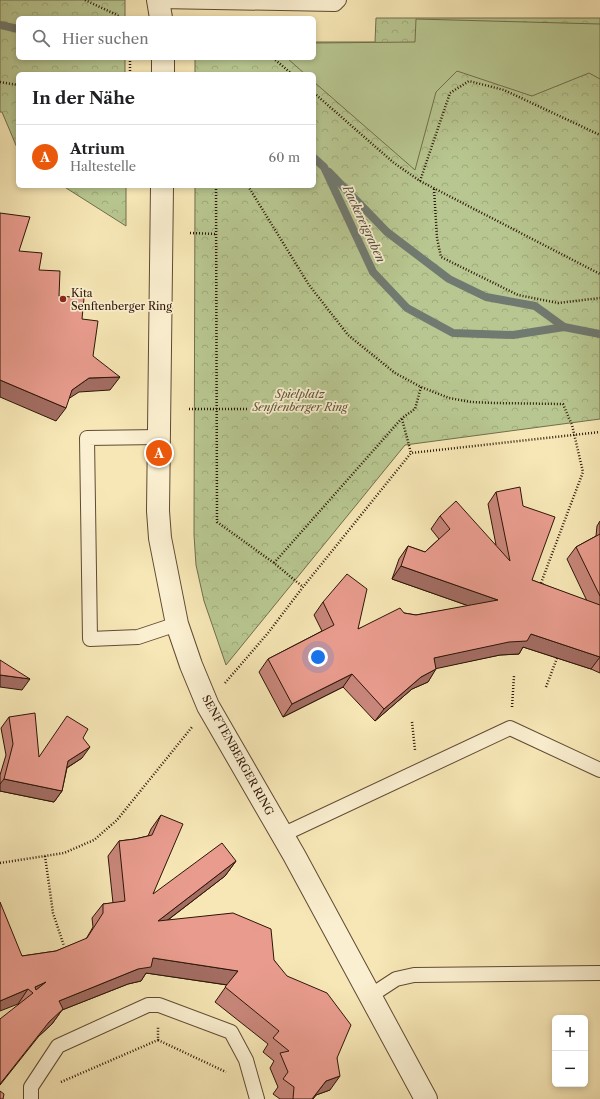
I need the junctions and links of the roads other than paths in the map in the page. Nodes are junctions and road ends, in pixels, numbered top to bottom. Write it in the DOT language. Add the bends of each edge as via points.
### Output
graph roads {
  1 [pos="339,0"];
  2 [pos="159,6"];
  3 [pos="163,60"];
  4 [pos="163,72"];
  5 [pos="162,188"];
  6 [pos="159,437"];
  7 [pos="177,624"];
  8 [pos="600,770"];
  9 [pos="282,834"];
  10 [pos="600,973"];
  11 [pos="370,996"];
  12 [pos="31,1097"];
  13 [pos="257,1099"];
  14 [pos="426,1099"];
  1 -- 2 [label="lane" via="335,4"];
  3 -- 4 [label="street"];
  5 -- 6 [label="street, SENFTENBERGER RING"];
  6 -- 7 [label="street, SENFTENBERGER RING" via="160,538"];
  6 -- 7 [label="lane" via="87,438 90,639 138,637"];
  7 -- 9 [label="street, SENFTENBERGER RING" via="208,706"];
  8 -- 9 [label="lane" via="510,728"];
  9 -- 11 [label="street, SENFTENBERGER RING"];
  10 -- 11 [label="lane" via="414,975 396,979"];
  11 -- 14 [label="street, SENFTENBERGER RING"];
  12 -- 13 [label="lane" via="31,1087 58,1046 148,1005 159,1005 231,1032 246,1060"];
}
